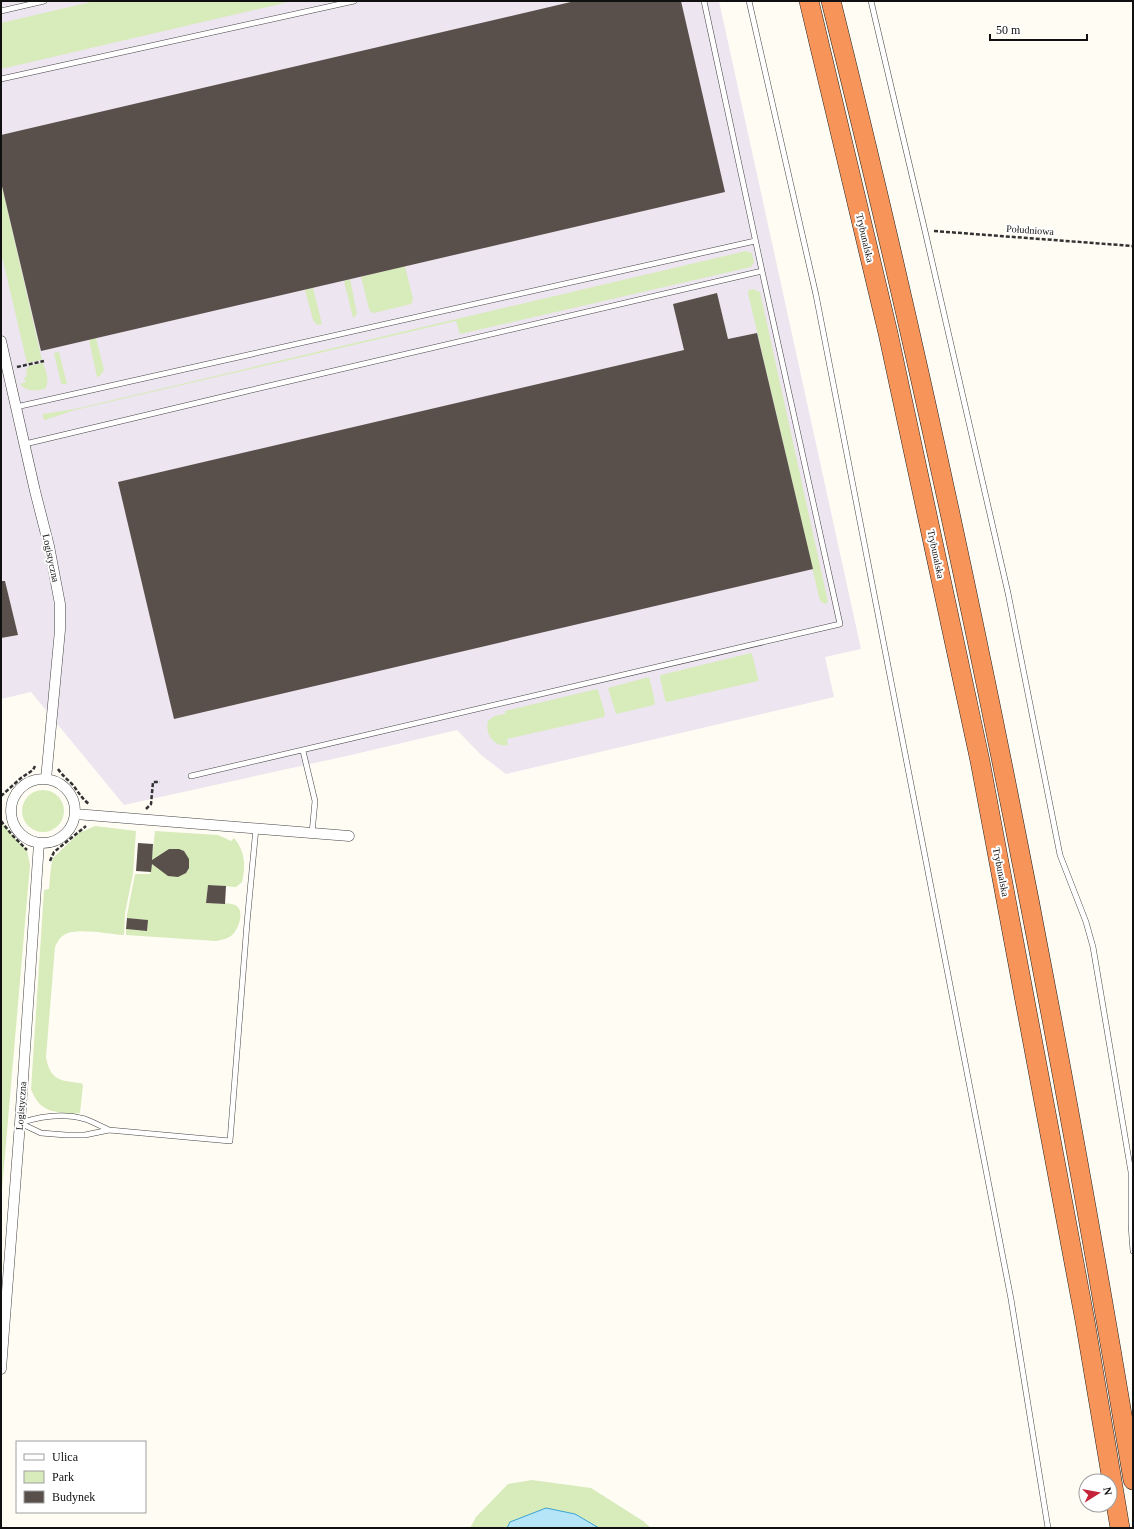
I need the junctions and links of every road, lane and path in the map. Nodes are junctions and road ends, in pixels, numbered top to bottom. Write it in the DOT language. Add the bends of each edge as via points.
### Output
graph roads {
  1 [pos="44,1"];
  2 [pos="354,1"];
  3 [pos="704,1"];
  4 [pos="749,1"];
  5 [pos="809,1"];
  6 [pos="831,1"];
  7 [pos="871,1"];
  8 [pos="1,11"];
  9 [pos="1,79"];
  10 [pos="925,231"];
  11 [pos="755,241"];
  12 [pos="1133,246"];
  13 [pos="762,271"];
  14 [pos="1,341"];
  15 [pos="44,361"];
  16 [pos="8,370"];
  17 [pos="16,407"];
  18 [pos="25,444"];
  19 [pos="303,751"];
  20 [pos="36,765"];
  21 [pos="56,765"];
  22 [pos="191,776"];
  23 [pos="46,779"];
  24 [pos="160,782"];
  25 [pos="1,796"];
  26 [pos="95,805"];
  27 [pos="6,808"];
  28 [pos="142,808"];
  29 [pos="76,814"];
  30 [pos="90,824"];
  31 [pos="256,828"];
  32 [pos="312,832"];
  33 [pos="349,836"];
  34 [pos="39,843"];
  35 [pos="49,863"];
  36 [pos="20,1123"];
  37 [pos="109,1130"];
  38 [pos="1133,1251"];
  39 [pos="1,1369"];
  40 [pos="1133,1480"];
  41 [pos="1048,1528"];
  42 [pos="1120,1528"];
  1 -- 8 [label="lane"];
  2 -- 9 [label="lane"];
  3 -- 11 [label="lane"];
  4 -- 41 [label="lane" via="819,311 1011,1299"];
  5 -- 42 [label="highway, Trybunalska" via="888,333 980,761 1047,1111"];
  6 -- 40 [label="highway" via="942,478 999,749 1100,1280"];
  7 -- 10 [label="lane"];
  10 -- 12 [label="path, Południowa"];
  10 -- 38 [label="lane" via="1008,593 1060,855 1094,947 1132,1172"];
  11 -- 13 [label="lane"];
  11 -- 17 [label="lane"];
  13 -- 18 [label="lane"];
  13 -- 19 [label="lane" via="840,624"];
  14 -- 16 [label="street, Logistyczna"];
  15 -- 16 [label="path"];
  16 -- 17 [label="street, Logistyczna"];
  17 -- 18 [label="street, Logistyczna"];
  18 -- 23 [label="street, Logistyczna" via="60,604 60,630"];
  19 -- 22 [label="lane"];
  19 -- 32 [label="lane" via="315,801"];
  20 -- 25 [label="path"];
  21 -- 26 [label="path" via="83,799"];
  23 -- 27 [label="street" via="36,779 23,786"];
  23 -- 29 [label="street" via="56,781 65,787 75,804"];
  24 -- 28 [label="path" via="153,782 151,804"];
  27 -- 34 [label="street" via="21,835"];
  29 -- 31 [label="street"];
  29 -- 34 [label="street" via="69,830 63,836 52,842"];
  30 -- 35 [label="path" via="54,852"];
  31 -- 32 [label="street"];
  31 -- 37 [label="lane" via="230,1141"];
  32 -- 33 [label="street"];
  34 -- 36 [label="street, Logistyczna"];
  36 -- 37 [label="lane" via="41,1133 66,1135 85,1136"];
  36 -- 37 [label="lane" via="43,1116 54,1116 84,1119"];
  36 -- 39 [label="street, Logistyczna"];
}
